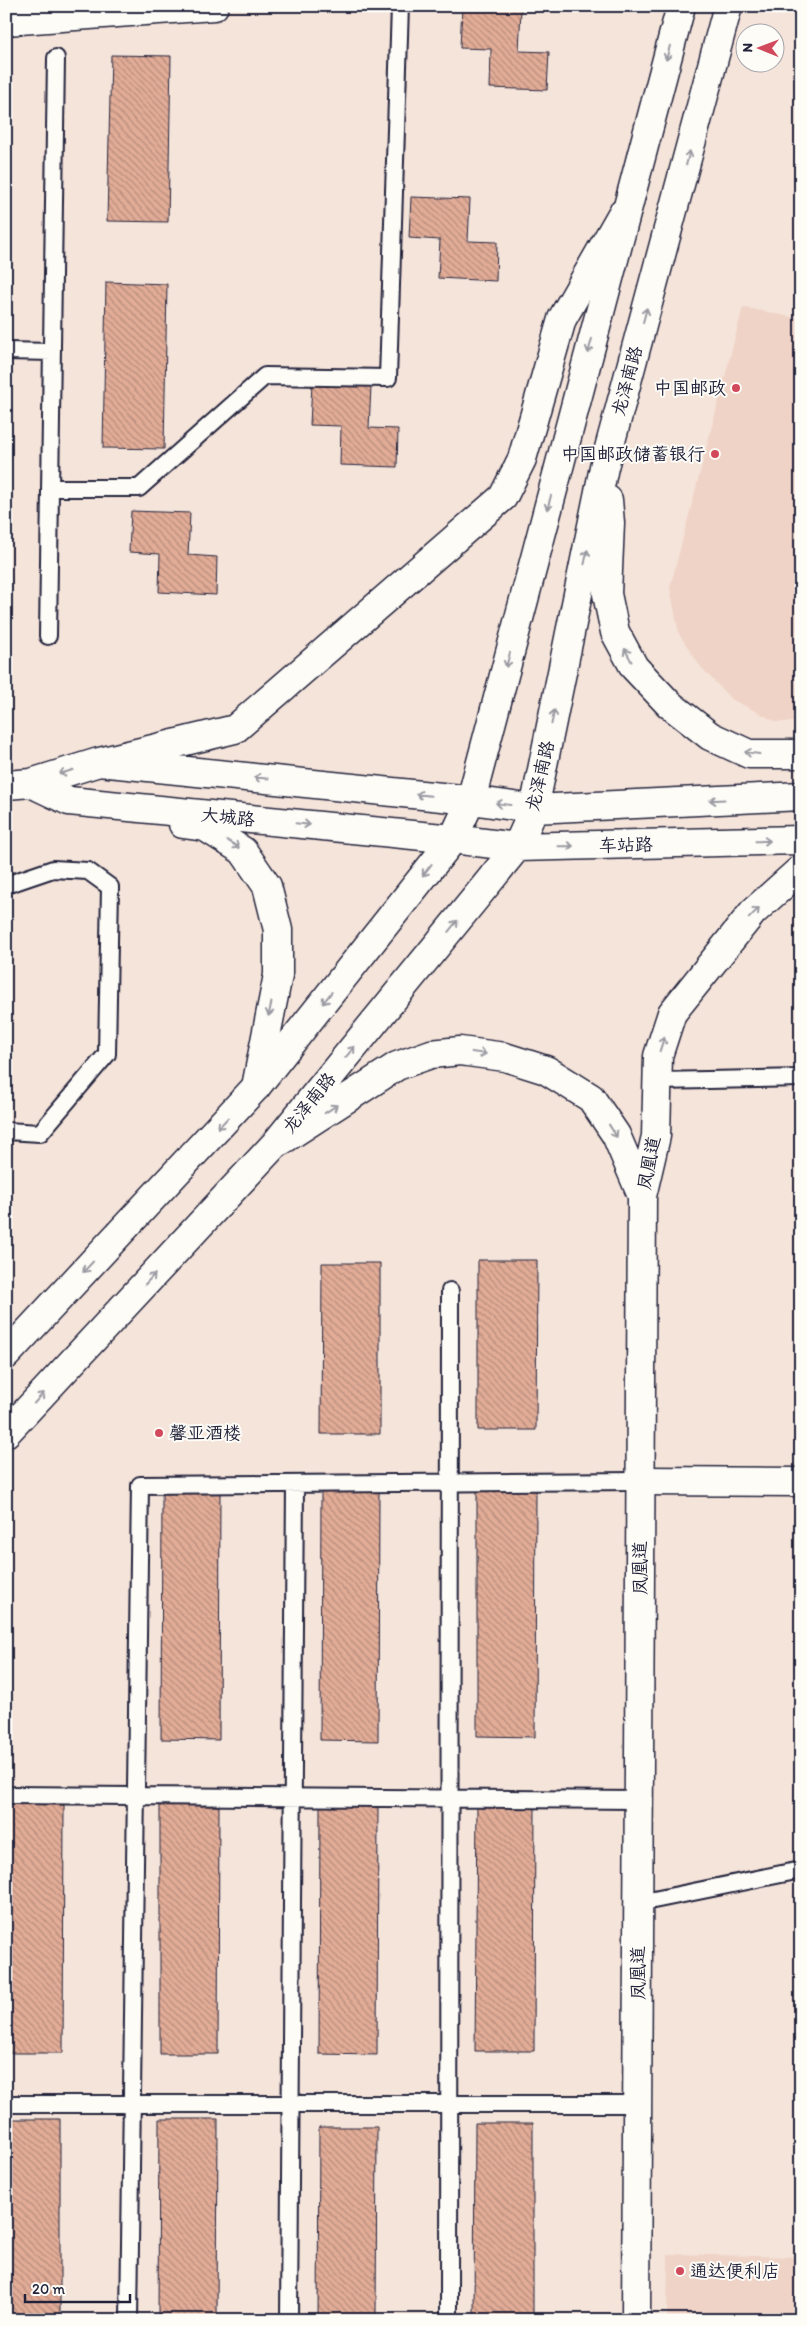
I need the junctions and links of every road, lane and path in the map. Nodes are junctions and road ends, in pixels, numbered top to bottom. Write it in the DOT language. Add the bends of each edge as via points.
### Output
graph roads {
  1 [pos="214,6"];
  2 [pos="400,6"];
  3 [pos="681,6"];
  4 [pos="728,6"];
  5 [pos="134,9"];
  6 [pos="6,21"];
  7 [pos="56,58"];
  8 [pos="628,204"];
  9 [pos="6,351"];
  10 [pos="52,352"];
  11 [pos="604,466"];
  12 [pos="50,488"];
  13 [pos="48,636"];
  14 [pos="801,754"];
  15 [pos="99,762"];
  16 [pos="19,784"];
  17 [pos="801,796"];
  18 [pos="471,800"];
  19 [pos="70,801"];
  20 [pos="534,809"];
  21 [pos="452,839"];
  22 [pos="801,840"];
  23 [pos="517,847"];
  24 [pos="801,869"];
  25 [pos="6,885"];
  26 [pos="801,1078"];
  27 [pos="658,1081"];
  28 [pos="256,1087"];
  29 [pos="6,1131"];
  30 [pos="275,1144"];
  31 [pos="642,1196"];
  32 [pos="450,1291"];
  33 [pos="6,1355"];
  34 [pos="6,1433"];
  35 [pos="641,1481"];
  36 [pos="801,1482"];
  37 [pos="450,1483"];
  38 [pos="296,1484"];
  39 [pos="6,1795"];
  40 [pos="136,1796"];
  41 [pos="293,1798"];
  42 [pos="450,1799"];
  43 [pos="639,1800"];
  44 [pos="801,1870"];
  45 [pos="639,1903"];
  46 [pos="132,2103"];
  47 [pos="290,2103"];
  48 [pos="6,2104"];
  49 [pos="449,2104"];
  50 [pos="638,2104"];
  51 [pos="129,2320"];
  52 [pos="289,2320"];
  53 [pos="449,2320"];
  54 [pos="636,2320"];
  1 -- 5 [label="street"];
  2 -- 12 [label="lane" via="388,378 265,376 138,488"];
  3 -- 8 [label="street, one-way"];
  11 -- 4 [label="street, 龙泽南路, one-way"];
  5 -- 6 [label="street"];
  7 -- 10 [label="lane"];
  8 -- 15 [label="street" via="562,319 522,459 503,497 235,729"];
  8 -- 18 [label="street, one-way"];
  9 -- 10 [label="lane"];
  10 -- 12 [label="lane"];
  14 -- 11 [label="street, one-way" via="748,754 710,736 669,704 634,667 615,632 607,594 610,523"];
  20 -- 11 [label="street, 龙泽南路, one-way"];
  12 -- 13 [label="lane"];
  15 -- 16 [label="street, one-way"];
  18 -- 15 [label="street, one-way"];
  16 -- 19 [label="street, 大城路"];
  17 -- 20 [label="street, one-way"];
  20 -- 18 [label="street, one-way"];
  18 -- 21 [label="street"];
  19 -- 21 [label="street, 大城路, one-way"];
  19 -- 28 [label="street, one-way" via="104,814 206,827 243,851 267,886 278,930 278,975"];
  20 -- 23 [label="street, 龙泽南路"];
  21 -- 23 [label="street, 车站路"];
  21 -- 28 [label="street, one-way"];
  23 -- 22 [label="street, 车站路, one-way"];
  30 -- 23 [label="street, 龙泽南路, one-way"];
  27 -- 24 [label="street, 凤凰道, one-way" via="658,1056 672,1013 753,912"];
  25 -- 29 [label="lane" via="53,869 88,870 110,887 107,1054 40,1133"];
  26 -- 27 [label="lane"];
  27 -- 31 [label="street, 凤凰道" via="656,1136"];
  28 -- 33 [label="street, one-way"];
  30 -- 31 [label="street, one-way" via="397,1066 431,1054 460,1051 505,1057 546,1070 591,1098 616,1136"];
  34 -- 30 [label="street, 龙泽南路, one-way"];
  31 -- 35 [label="street, 凤凰道"];
  32 -- 37 [label="lane"];
  35 -- 36 [label="street"];
  35 -- 37 [label="lane"];
  35 -- 43 [label="street, 凤凰道"];
  37 -- 38 [label="lane"];
  37 -- 42 [label="lane"];
  38 -- 40 [label="lane" via="140,1485"];
  38 -- 41 [label="lane"];
  39 -- 40 [label="lane"];
  40 -- 41 [label="lane"];
  40 -- 46 [label="lane"];
  41 -- 42 [label="lane"];
  41 -- 47 [label="lane"];
  42 -- 43 [label="lane"];
  42 -- 49 [label="lane"];
  43 -- 45 [label="street, 凤凰道"];
  44 -- 45 [label="lane"];
  45 -- 50 [label="street, 凤凰道"];
  46 -- 47 [label="lane"];
  46 -- 48 [label="lane"];
  46 -- 51 [label="lane"];
  47 -- 49 [label="lane"];
  47 -- 52 [label="lane"];
  49 -- 50 [label="lane"];
  49 -- 53 [label="lane"];
  50 -- 54 [label="street, 凤凰道"];
}
